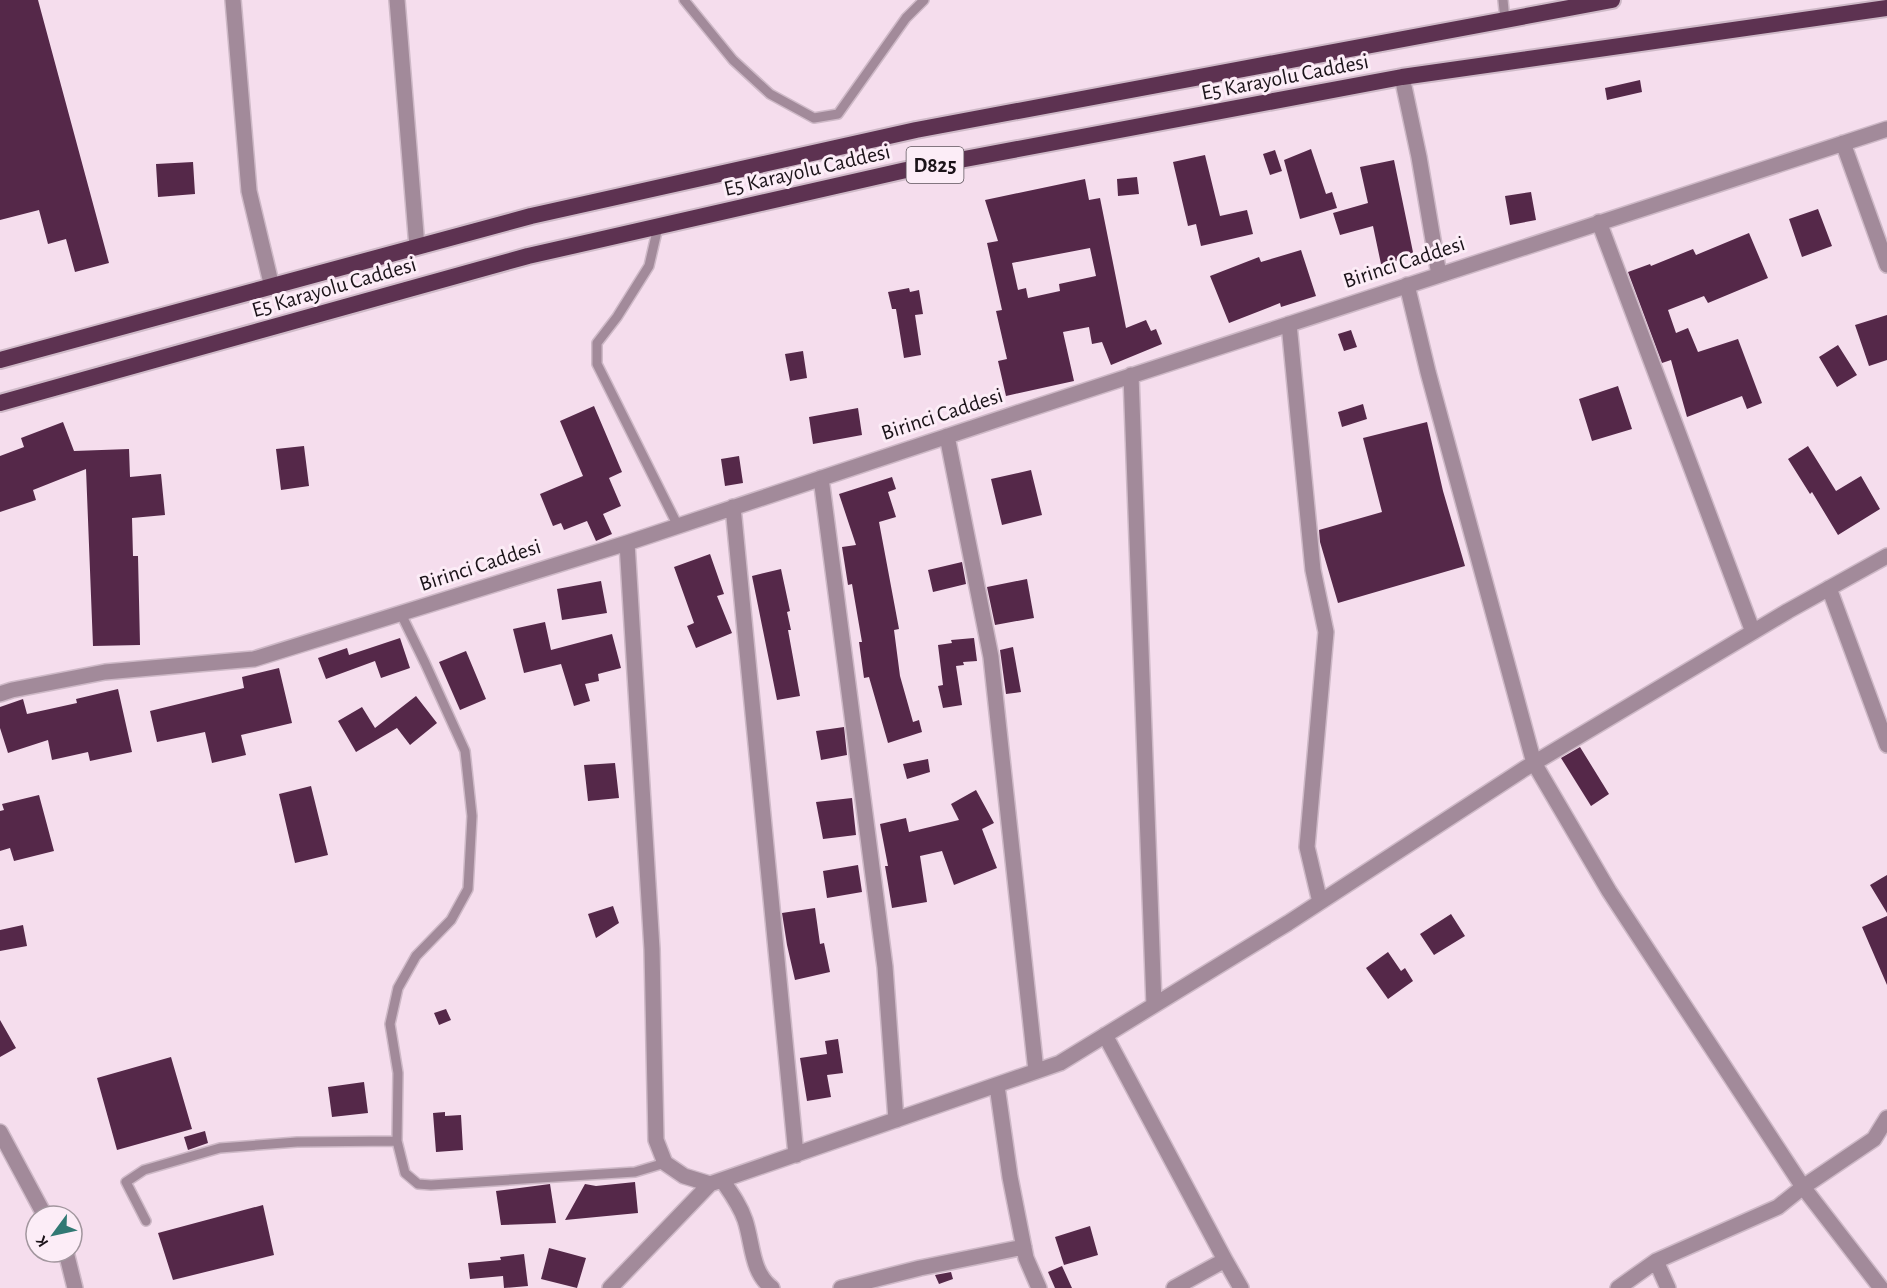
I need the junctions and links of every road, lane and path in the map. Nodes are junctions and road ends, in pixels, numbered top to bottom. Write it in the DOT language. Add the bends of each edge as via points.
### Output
graph roads {
  1 [pos="233,0"];
  2 [pos="397,0"];
  3 [pos="684,0"];
  4 [pos="924,0"];
  5 [pos="1503,0"];
  6 [pos="1612,0"];
  7 [pos="1887,8"];
  8 [pos="1506,20"];
  9 [pos="1402,78"];
  10 [pos="1887,129"];
  11 [pos="1843,143"];
  12 [pos="1599,222"];
  13 [pos="658,227"];
  14 [pos="417,247"];
  15 [pos="1887,265"];
  16 [pos="1439,274"];
  17 [pos="1407,285"];
  18 [pos="272,287"];
  19 [pos="1289,324"];
  20 [pos="0,360"];
  21 [pos="1131,375"];
  22 [pos="0,403"];
  23 [pos="947,436"];
  24 [pos="821,478"];
  25 [pos="733,507"];
  26 [pos="678,526"];
  27 [pos="627,543"];
  28 [pos="1887,556"];
  29 [pos="1829,588"];
  30 [pos="401,614"];
  31 [pos="1754,632"];
  32 [pos="0,694"];
  33 [pos="1887,745"];
  34 [pos="1534,763"];
  35 [pos="1320,902"];
  36 [pos="1154,1005"];
  37 [pos="1105,1035"];
  38 [pos="1036,1071"];
  39 [pos="997,1086"];
  40 [pos="1887,1118"];
  41 [pos="896,1120"];
  42 [pos="0,1132"];
  43 [pos="397,1141"];
  44 [pos="796,1155"];
  45 [pos="665,1163"];
  46 [pos="716,1182"];
  47 [pos="1803,1187"];
  48 [pos="39,1204"];
  49 [pos="146,1221"];
  50 [pos="1024,1247"];
  51 [pos="1225,1260"];
  52 [pos="1656,1261"];
  53 [pos="69,1264"];
  54 [pos="75,1288"];
  55 [pos="610,1288"];
  56 [pos="772,1288"];
  57 [pos="841,1288"];
  58 [pos="1039,1288"];
  59 [pos="1174,1288"];
  60 [pos="1241,1288"];
  61 [pos="1618,1288"];
  62 [pos="1668,1288"];
  63 [pos="1881,1288"];
  1 -- 18 [label="street" via="249,191"];
  2 -- 14 [label="street"];
  3 -- 4 [label="lane" via="740,67 770,94 814,118 838,114 906,18"];
  5 -- 8 [label="lane"];
  6 -- 8 [label="highway, E5 Karayolu Caddesi / D825"];
  7 -- 9 [label="highway, E5 Karayolu Caddesi / D825"];
  8 -- 14 [label="highway, E5 Karayolu Caddesi / D825" via="916,130 531,216"];
  9 -- 13 [label="highway, E5 Karayolu Caddesi / D825" via="906,170"];
  9 -- 16 [label="street"];
  10 -- 11 [label="street, Birinci Caddesi"];
  11 -- 12 [label="street, Birinci Caddesi"];
  11 -- 15 [label="street"];
  12 -- 16 [label="street, Birinci Caddesi"];
  12 -- 31 [label="street"];
  13 -- 22 [label="highway, E5 Karayolu Caddesi / D825" via="528,256"];
  13 -- 26 [label="lane" via="649,266 597,343 597,364"];
  14 -- 18 [label="highway, E5 Karayolu Caddesi / D825"];
  16 -- 17 [label="street, Birinci Caddesi"];
  17 -- 19 [label="street, Birinci Caddesi"];
  17 -- 34 [label="street"];
  18 -- 20 [label="highway, E5 Karayolu Caddesi / D825"];
  19 -- 21 [label="street, Birinci Caddesi"];
  19 -- 35 [label="street" via="1313,570 1326,632 1307,847"];
  21 -- 23 [label="street, Birinci Caddesi"];
  21 -- 36 [label="street"];
  23 -- 24 [label="street, Birinci Caddesi"];
  23 -- 38 [label="street" via="991,657"];
  24 -- 25 [label="street, Birinci Caddesi"];
  24 -- 41 [label="street" via="885,967"];
  25 -- 26 [label="street, Birinci Caddesi"];
  25 -- 44 [label="street"];
  26 -- 27 [label="street, Birinci Caddesi"];
  27 -- 30 [label="street, Birinci Caddesi"];
  27 -- 45 [label="street" via="652,949 656,1140"];
  28 -- 29 [label="street"];
  29 -- 31 [label="street"];
  29 -- 33 [label="street"];
  30 -- 32 [label="street, Birinci Caddesi" via="254,659 105,672"];
  30 -- 43 [label="lane" via="465,752 472,816 468,889 451,920 416,956 398,988 390,1024 398,1073"];
  31 -- 34 [label="street"];
  34 -- 35 [label="street"];
  34 -- 47 [label="street" via="1609,891"];
  35 -- 36 [label="street"];
  36 -- 37 [label="street"];
  37 -- 38 [label="street" via="1060,1063"];
  37 -- 51 [label="street"];
  38 -- 39 [label="street"];
  39 -- 41 [label="street"];
  39 -- 50 [label="street"];
  40 -- 47 [label="street" via="1874,1139"];
  41 -- 44 [label="street"];
  42 -- 48 [label="street"];
  43 -- 45 [label="lane" via="405,1173 418,1184 635,1172"];
  43 -- 49 [label="lane" via="220,1148 144,1170 126,1182"];
  44 -- 46 [label="street"];
  45 -- 46 [label="street" via="684,1176"];
  46 -- 55 [label="street"];
  46 -- 56 [label="street" via="738,1203 758,1271"];
  47 -- 52 [label="street" via="1778,1207"];
  47 -- 63 [label="street"];
  50 -- 57 [label="street"];
  50 -- 58 [label="street"];
  51 -- 59 [label="street"];
  51 -- 60 [label="street"];
  52 -- 61 [label="street"];
  52 -- 62 [label="street"];
  53 -- 54 [label="street"];
}
